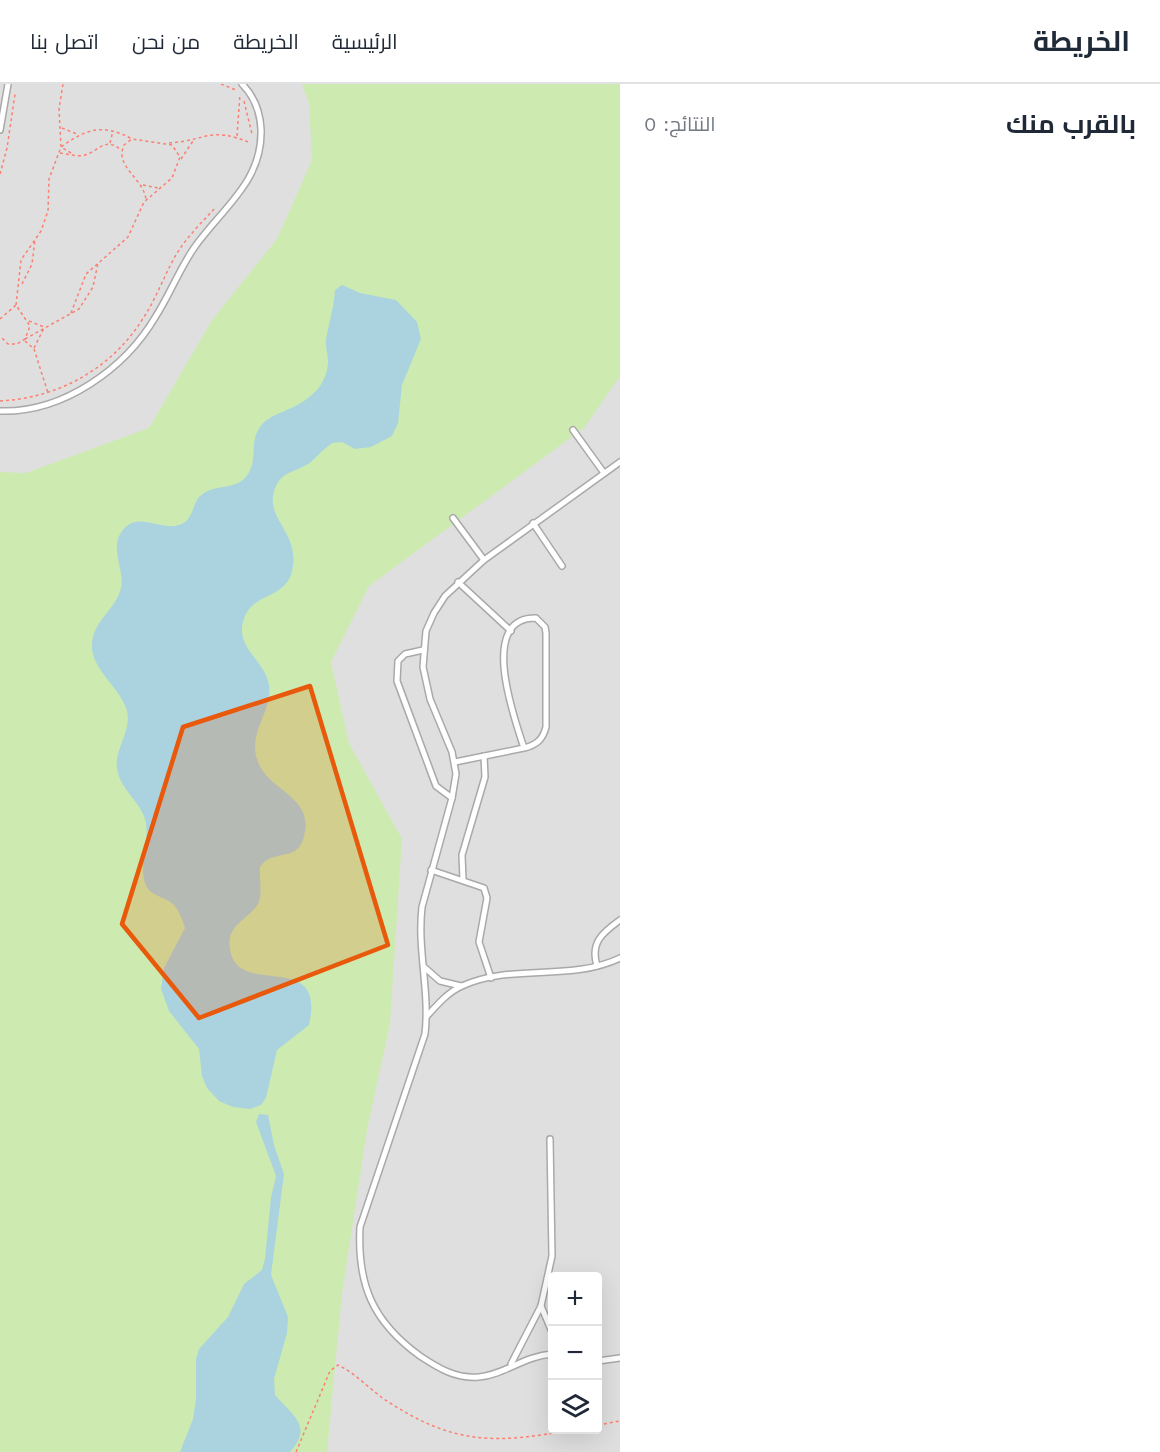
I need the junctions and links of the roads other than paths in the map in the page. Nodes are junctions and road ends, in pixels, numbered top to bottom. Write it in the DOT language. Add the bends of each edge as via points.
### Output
graph roads {
  1 [pos="8,84"];
  2 [pos="242,84"];
  3 [pos="0,130"];
  4 [pos="0,411"];
  5 [pos="573,430"];
  6 [pos="620,462"];
  7 [pos="604,473"];
  8 [pos="453,518"];
  9 [pos="533,523"];
  10 [pos="484,560"];
  11 [pos="562,566"];
  12 [pos="459,582"];
  13 [pos="512,631"];
  14 [pos="423,651"];
  15 [pos="524,748"];
  16 [pos="484,756"];
  17 [pos="455,762"];
  18 [pos="452,798"];
  19 [pos="431,870"];
  20 [pos="463,880"];
  21 [pos="620,920"];
  22 [pos="620,958"];
  23 [pos="597,966"];
  24 [pos="423,967"];
  25 [pos="491,978"];
  26 [pos="461,986"];
  27 [pos="427,1016"];
  28 [pos="550,1139"];
  29 [pos="541,1306"];
  30 [pos="549,1326"];
  31 [pos="548,1355"];
  32 [pos="620,1358"];
  33 [pos="602,1360"];
  34 [pos="511,1364"];
  1 -- 3 [label="lane"];
  2 -- 4 [label="lane" via="254,100 260,122 254,170 241,194 193,250 144,334 122,360 90,383 42,406"];
  5 -- 7 [label="lane"];
  6 -- 7 [label="lane"];
  7 -- 9 [label="lane"];
  8 -- 10 [label="lane"];
  9 -- 10 [label="lane"];
  9 -- 11 [label="lane"];
  10 -- 12 [label="lane"];
  12 -- 13 [label="lane"];
  12 -- 14 [label="lane" via="434,613"];
  13 -- 15 [label="lane" via="503,660 504,677"];
  13 -- 15 [label="lane" via="530,618 542,621 545,627 546,727 539,741"];
  14 -- 17 [label="lane" via="425,683"];
  14 -- 18 [label="lane" via="405,654 398,661 397,681 436,786"];
  15 -- 16 [label="lane"];
  16 -- 17 [label="lane"];
  16 -- 20 [label="lane" via="485,777 462,855"];
  17 -- 18 [label="lane"];
  18 -- 19 [label="lane"];
  19 -- 20 [label="lane"];
  19 -- 24 [label="lane" via="420,927"];
  20 -- 25 [label="lane" via="480,885 487,892 479,942"];
  21 -- 23 [label="lane" via="599,938 594,957"];
  22 -- 23 [label="lane"];
  23 -- 25 [label="lane"];
  24 -- 26 [label="lane" via="440,981"];
  24 -- 27 [label="lane"];
  25 -- 26 [label="lane"];
  26 -- 27 [label="lane"];
  27 -- 34 [label="lane" via="418,1060 360,1227 362,1276 382,1321 398,1340 437,1367 479,1377"];
  28 -- 29 [label="lane" via="552,1256"];
  29 -- 30 [label="lane"];
  29 -- 34 [label="lane"];
  31 -- 34 [label="lane"];
  32 -- 33 [label="lane"];
}
